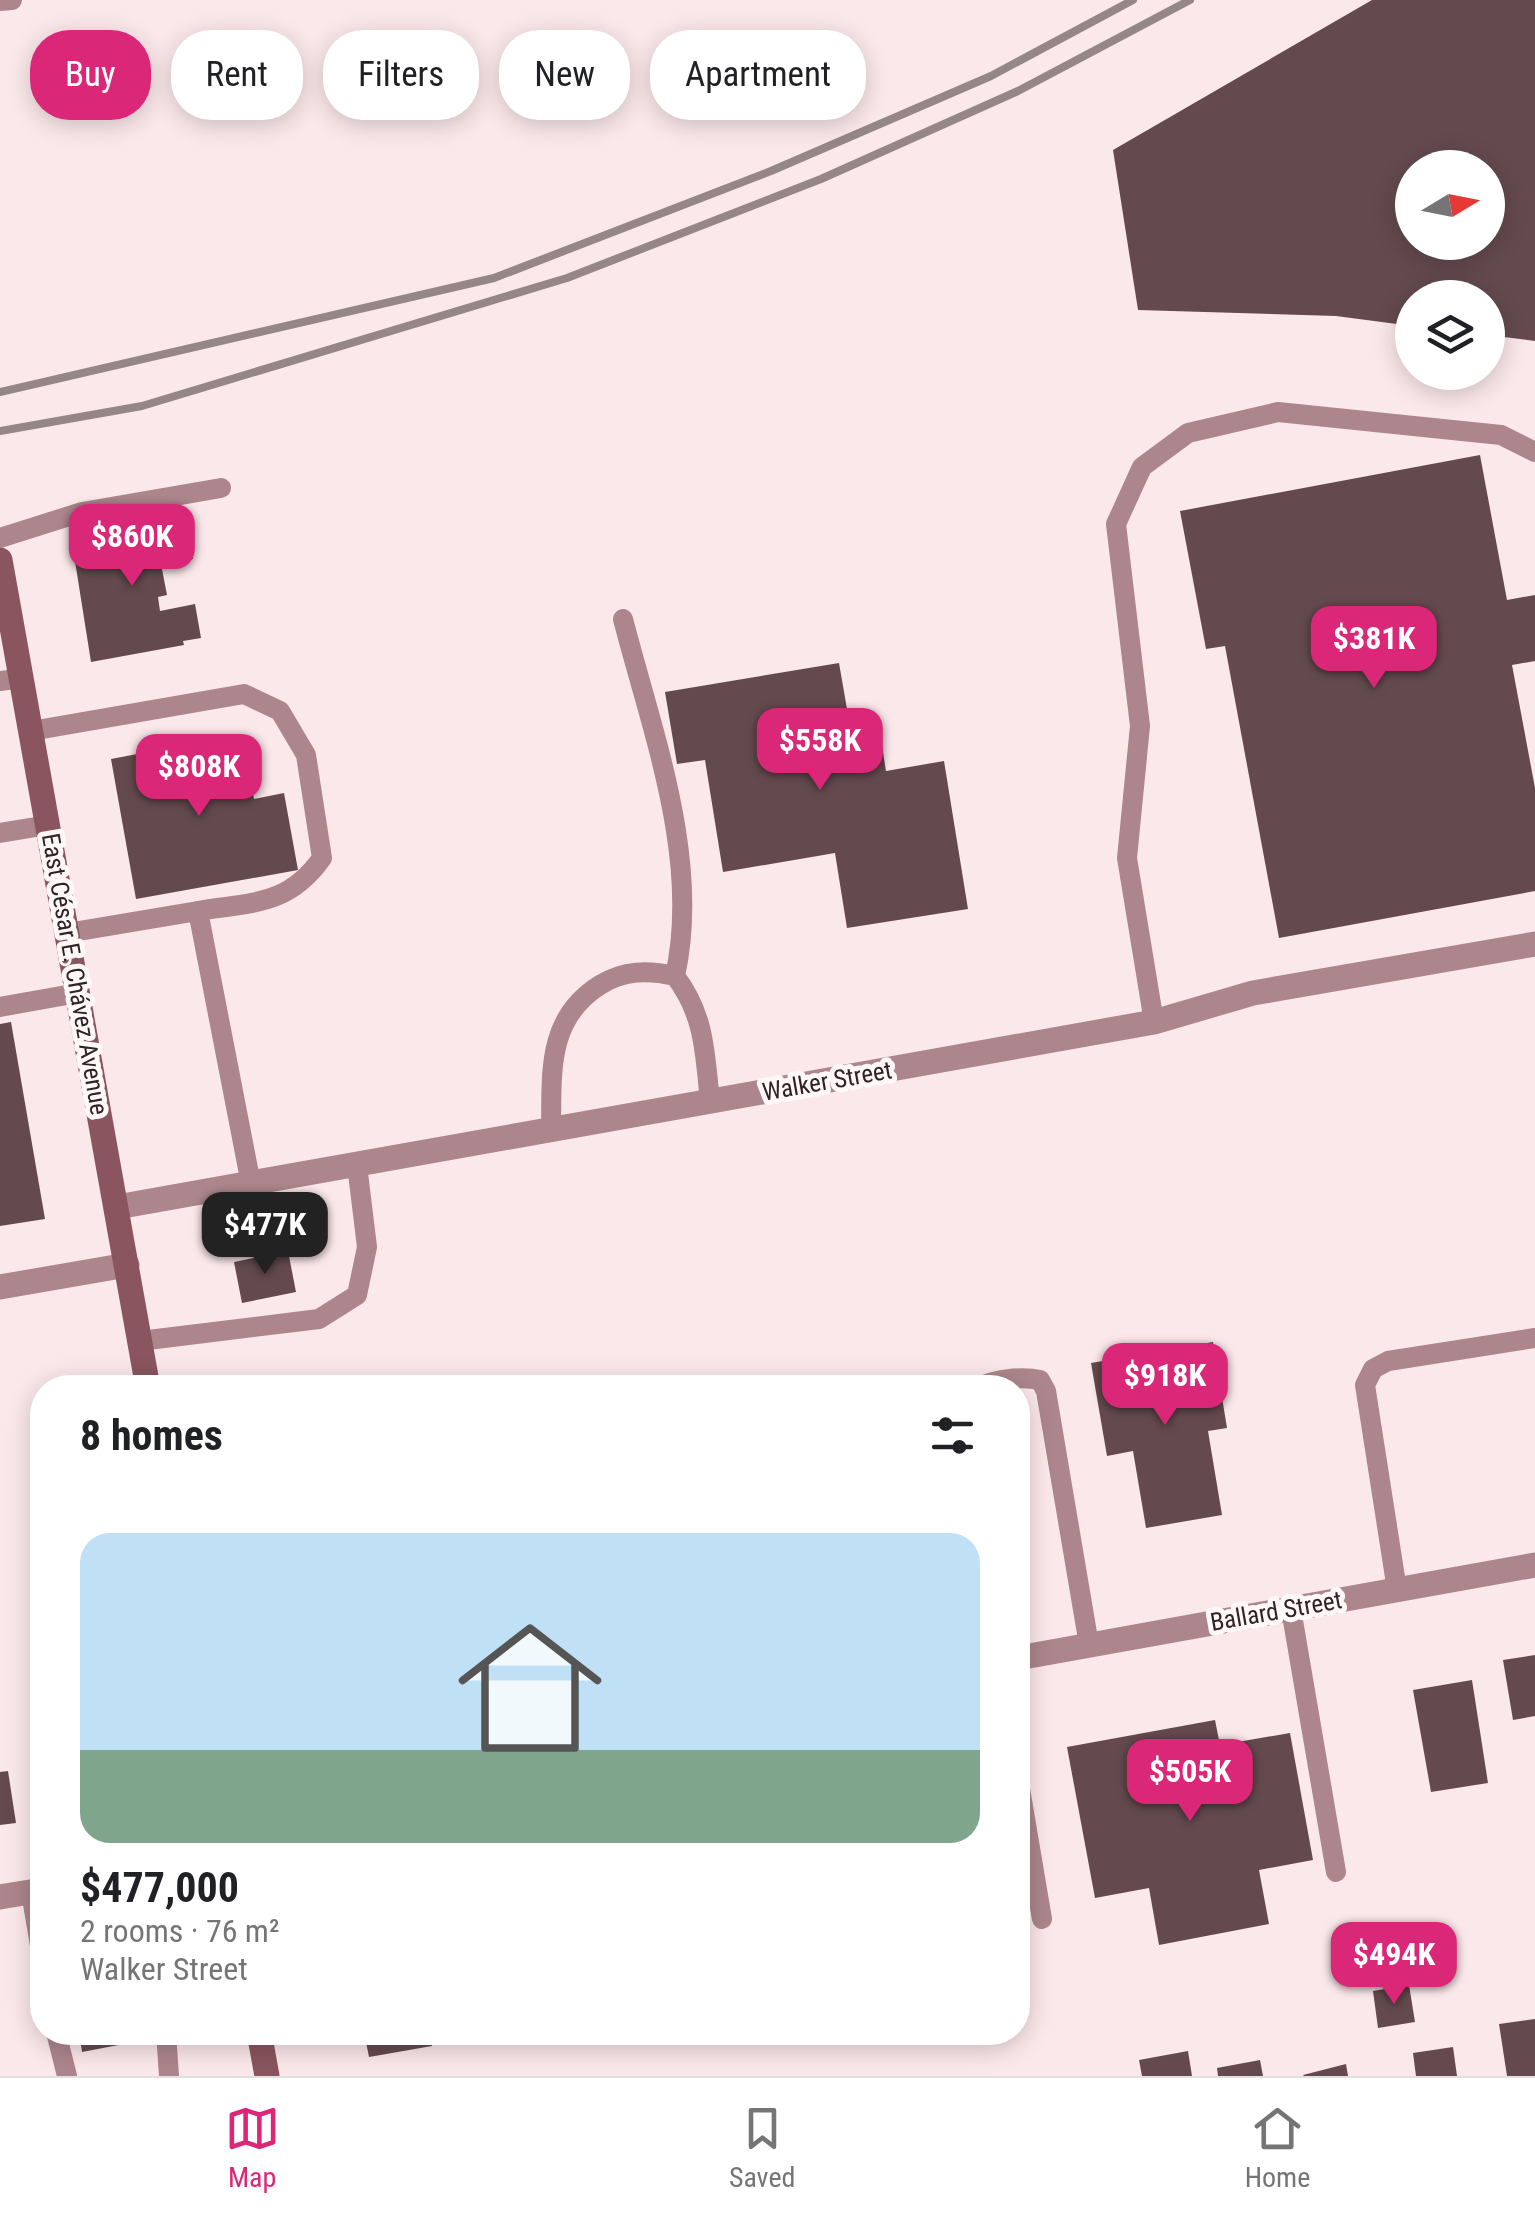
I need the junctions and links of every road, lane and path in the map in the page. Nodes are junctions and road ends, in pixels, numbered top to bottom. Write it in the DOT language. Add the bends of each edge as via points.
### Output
graph roads {
  1 [pos="12,0"];
  2 [pos="0,2"];
  3 [pos="1535,452"];
  4 [pos="221,488"];
  5 [pos="0,538"];
  6 [pos="0,560"];
  7 [pos="623,618"];
  8 [pos="12,679"];
  9 [pos="31,731"];
  10 [pos="48,824"];
  11 [pos="0,833"];
  12 [pos="198,911"];
  13 [pos="67,933"];
  14 [pos="1535,944"];
  15 [pos="675,976"];
  16 [pos="78,994"];
  17 [pos="0,1007"];
  18 [pos="1154,1022"];
  19 [pos="710,1102"];
  20 [pos="551,1130"];
  21 [pos="358,1165"];
  22 [pos="252,1184"];
  23 [pos="117,1206"];
  24 [pos="127,1265"];
  25 [pos="0,1287"];
  26 [pos="1535,1338"];
  27 [pos="140,1341"];
  28 [pos="146,1375"];
  29 [pos="1030,1378"];
  30 [pos="1535,1565"];
  31 [pos="1397,1590"];
  32 [pos="1291,1609"];
  33 [pos="1089,1645"];
  34 [pos="1030,1656"];
  35 [pos="1030,1848"];
  36 [pos="1336,1872"];
  37 [pos="30,1892"];
  38 [pos="0,1897"];
  39 [pos="1042,1919"];
  40 [pos="59,2045"];
  41 [pos="167,2045"];
  42 [pos="261,2045"];
  43 [pos="67,2076"];
  44 [pos="169,2076"];
  45 [pos="267,2076"];
  1 -- 2 [label="lane"];
  3 -- 18 [label="lane" via="1501,435 1278,412 1188,433 1142,467 1116,524 1140,726 1128,858"];
  4 -- 5 [label="lane" via="82,512"];
  6 -- 8 [label="street, East César E. Chávez Avenue"];
  7 -- 15 [label="lane" via="685,895"];
  8 -- 9 [label="street, East César E. Chávez Avenue"];
  9 -- 10 [label="street, East César E. Chávez Avenue"];
  9 -- 12 [label="lane" via="244,694 280,711 306,754 322,858 307,880 278,898"];
  10 -- 11 [label="lane"];
  10 -- 13 [label="street, East César E. Chávez Avenue"];
  12 -- 13 [label="lane"];
  12 -- 22 [label="lane"];
  13 -- 16 [label="street, East César E. Chávez Avenue"];
  14 -- 18 [label="street, Walker Street" via="1253,994"];
  15 -- 19 [label="lane" via="698,1018"];
  15 -- 20 [label="lane" via="649,970 613,977 578,999 562,1026 553,1065"];
  16 -- 17 [label="lane"];
  16 -- 23 [label="street, East César E. Chávez Avenue"];
  18 -- 19 [label="street, Walker Street"];
  19 -- 20 [label="street, Walker Street"];
  20 -- 21 [label="street, Walker Street"];
  21 -- 22 [label="street, Walker Street"];
  21 -- 27 [label="lane" via="367,1246 357,1295 318,1320"];
  22 -- 23 [label="street, Walker Street"];
  23 -- 24 [label="street, East César E. Chávez Avenue"];
  24 -- 25 [label="street"];
  24 -- 27 [label="street, East César E. Chávez Avenue"];
  26 -- 31 [label="lane" via="1388,1361 1373,1370 1365,1385"];
  27 -- 28 [label="street, East César E. Chávez Avenue"];
  29 -- 33 [label="lane" via="1046,1391"];
  30 -- 31 [label="street, Ballard Street"];
  31 -- 32 [label="street, Ballard Street"];
  32 -- 33 [label="street, Ballard Street"];
  32 -- 36 [label="lane"];
  33 -- 34 [label="street, Ballard Street"];
  35 -- 39 [label="lane"];
  37 -- 38 [label="street"];
  40 -- 43 [label="lane"];
  41 -- 44 [label="lane"];
  42 -- 45 [label="street"];
}
